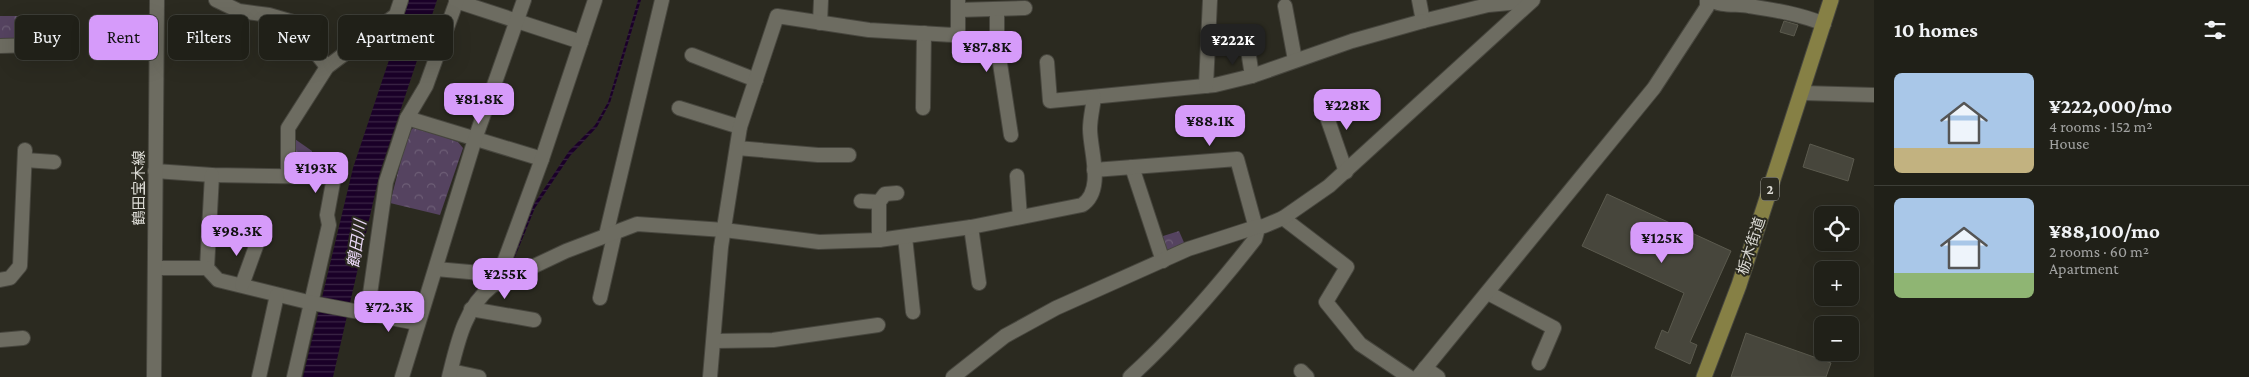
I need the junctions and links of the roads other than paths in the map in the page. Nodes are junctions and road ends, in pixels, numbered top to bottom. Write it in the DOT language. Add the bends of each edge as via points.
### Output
graph roads {
  1 [pos="157,0"];
  2 [pos="216,0"];
  3 [pos="401,0"];
  4 [pos="524,0"];
  5 [pos="594,0"];
  6 [pos="662,0"];
  7 [pos="821,0"];
  8 [pos="1210,0"];
  9 [pos="1419,0"];
  10 [pos="1532,0"];
  11 [pos="1707,0"];
  12 [pos="1711,0"];
  13 [pos="1832,0"];
  14 [pos="457,1"];
  15 [pos="958,5"];
  16 [pos="1285,6"];
  17 [pos="1025,8"];
  18 [pos="997,9"];
  19 [pos="1423,21"];
  20 [pos="516,22"];
  21 [pos="820,23"];
  22 [pos="1824,24"];
  23 [pos="924,33"];
  24 [pos="1246,37"];
  25 [pos="581,42"];
  26 [pos="15,45"];
  27 [pos="0,46"];
  28 [pos="692,55"];
  29 [pos="1295,60"];
  30 [pos="1047,62"];
  31 [pos="327,67"];
  32 [pos="1252,76"];
  33 [pos="756,80"];
  34 [pos="1206,86"];
  35 [pos="1802,93"];
  36 [pos="1874,95"];
  37 [pos="1094,97"];
  38 [pos="1321,100"];
  39 [pos="680,108"];
  40 [pos="923,108"];
  41 [pos="407,118"];
  42 [pos="740,127"];
  43 [pos="1011,135"];
  44 [pos="475,139"];
  45 [pos="737,148"];
  46 [pos="849,155"];
  47 [pos="542,159"];
  48 [pos="54,162"];
  49 [pos="1132,167"];
  50 [pos="1094,170"];
  51 [pos="155,171"];
  52 [pos="1346,172"];
  53 [pos="212,175"];
  54 [pos="288,176"];
  55 [pos="1017,176"];
  56 [pos="897,193"];
  57 [pos="861,201"];
  58 [pos="879,202"];
  59 [pos="1020,217"];
  60 [pos="1283,218"];
  61 [pos="971,227"];
  62 [pos="1256,227"];
  63 [pos="724,230"];
  64 [pos="611,234"];
  65 [pos="905,237"];
  66 [pos="259,238"];
  67 [pos="878,240"];
  68 [pos="1163,261"];
  69 [pos="155,268"];
  70 [pos="207,268"];
  71 [pos="436,268"];
  72 [pos="0,280"];
  73 [pos="979,283"];
  74 [pos="242,285"];
  75 [pos="1488,293"];
  76 [pos="277,295"];
  77 [pos="600,298"];
  78 [pos="312,303"];
  79 [pos="471,309"];
  80 [pos="913,312"];
  81 [pos="367,315"];
  82 [pos="534,320"];
  83 [pos="417,324"];
  84 [pos="878,325"];
  85 [pos="23,338"];
  86 [pos="0,340"];
  87 [pos="714,341"];
  88 [pos="1539,363"];
  89 [pos="1422,373"];
  90 [pos="450,374"];
  91 [pos="1134,376"];
  92 [pos="154,377"];
  93 [pos="259,377"];
  94 [pos="294,377"];
  95 [pos="402,377"];
  96 [pos="479,377"];
  97 [pos="710,377"];
  98 [pos="953,377"];
  99 [pos="1409,377"];
  100 [pos="1438,377"];
  101 [pos="1704,377"];
  1 -- 51 [label="street, 鶴田宝木線"];
  2 -- 31 [label="street" via="239,11 293,22 302,28"];
  3 -- 31 [label="street" via="396,15"];
  4 -- 20 [label="street"];
  5 -- 25 [label="street"];
  6 -- 64 [label="street"];
  7 -- 21 [label="street"];
  8 -- 34 [label="street"];
  9 -- 19 [label="street"];
  10 -- 19 [label="street" via="1488,5"];
  10 -- 52 [label="street"];
  11 -- 75 [label="street" via="1707,7 1654,88"];
  12 -- 22 [label="street" via="1804,16"];
  13 -- 22 [label="main road, 栃木街道 / 2"];
  14 -- 20 [label="street"];
  14 -- 41 [label="street" via="426,86"];
  15 -- 18 [label="street"];
  15 -- 23 [label="street" via="958,30 953,35"];
  16 -- 29 [label="street"];
  17 -- 18 [label="street"];
  18 -- 43 [label="street" via="997,44"];
  19 -- 29 [label="street"];
  20 -- 25 [label="street"];
  20 -- 44 [label="street"];
  21 -- 23 [label="street"];
  21 -- 33 [label="street" via="777,16"];
  22 -- 35 [label="main road, 栃木街道 / 2"];
  23 -- 40 [label="street"];
  24 -- 32 [label="street"];
  25 -- 47 [label="street"];
  26 -- 27 [label="street"];
  28 -- 33 [label="street"];
  29 -- 32 [label="street"];
  30 -- 37 [label="street" via="1050,102"];
  31 -- 54 [label="street" via="288,128"];
  32 -- 34 [label="street"];
  33 -- 42 [label="street"];
  34 -- 37 [label="street"];
  35 -- 36 [label="street"];
  35 -- 101 [label="main road, 栃木街道 / 2" via="1739,284"];
  37 -- 50 [label="street" via="1090,128"];
  38 -- 52 [label="street"];
  39 -- 42 [label="street"];
  41 -- 44 [label="street"];
  41 -- 81 [label="street" via="386,182"];
  42 -- 45 [label="street"];
  44 -- 47 [label="street"];
  44 -- 71 [label="street"];
  45 -- 46 [label="street"];
  45 -- 63 [label="street"];
  47 -- 71 [label="street" via="503,265 481,274"];
  48 -- 72 [label="street" via="25,155 20,266 10,278"];
  49 -- 50 [label="street"];
  49 -- 62 [label="street" via="1237,159"];
  49 -- 68 [label="street"];
  50 -- 59 [label="street" via="1093,192 1082,205"];
  51 -- 53 [label="street"];
  51 -- 69 [label="street, 鶴田宝木線"];
  52 -- 60 [label="street"];
  53 -- 54 [label="street"];
  53 -- 70 [label="street"];
  54 -- 78 [label="street" via="334,176 327,215 329,225"];
  55 -- 59 [label="street"];
  56 -- 58 [label="street" via="885,194"];
  57 -- 58 [label="street"];
  58 -- 67 [label="street"];
  59 -- 61 [label="street"];
  60 -- 62 [label="street"];
  60 -- 99 [label="street" via="1347,267 1326,302 1360,344"];
  61 -- 65 [label="street"];
  61 -- 73 [label="street"];
  62 -- 68 [label="street" via="1188,249"];
  62 -- 91 [label="street" via="1255,239 1215,291"];
  63 -- 64 [label="street" via="637,224"];
  63 -- 67 [label="street" via="819,242"];
  63 -- 87 [label="street"];
  64 -- 77 [label="street"];
  64 -- 79 [label="street" via="492,286 481,294"];
  65 -- 67 [label="street"];
  65 -- 80 [label="street"];
  66 -- 74 [label="street"];
  68 -- 98 [label="street" via="1025,324"];
  69 -- 70 [label="street"];
  69 -- 92 [label="street, 鶴田宝木線"];
  70 -- 74 [label="street" via="218,280"];
  71 -- 83 [label="street"];
  74 -- 76 [label="street"];
  75 -- 88 [label="street" via="1554,328"];
  75 -- 89 [label="street"];
  76 -- 78 [label="street"];
  76 -- 93 [label="street"];
  78 -- 81 [label="street"];
  78 -- 94 [label="street"];
  79 -- 82 [label="street"];
  79 -- 90 [label="street"];
  81 -- 83 [label="street"];
  83 -- 95 [label="street"];
  84 -- 87 [label="street" via="773,340"];
  85 -- 86 [label="street"];
  87 -- 97 [label="street"];
  89 -- 100 [label="street"];
  90 -- 96 [label="street"];
}
